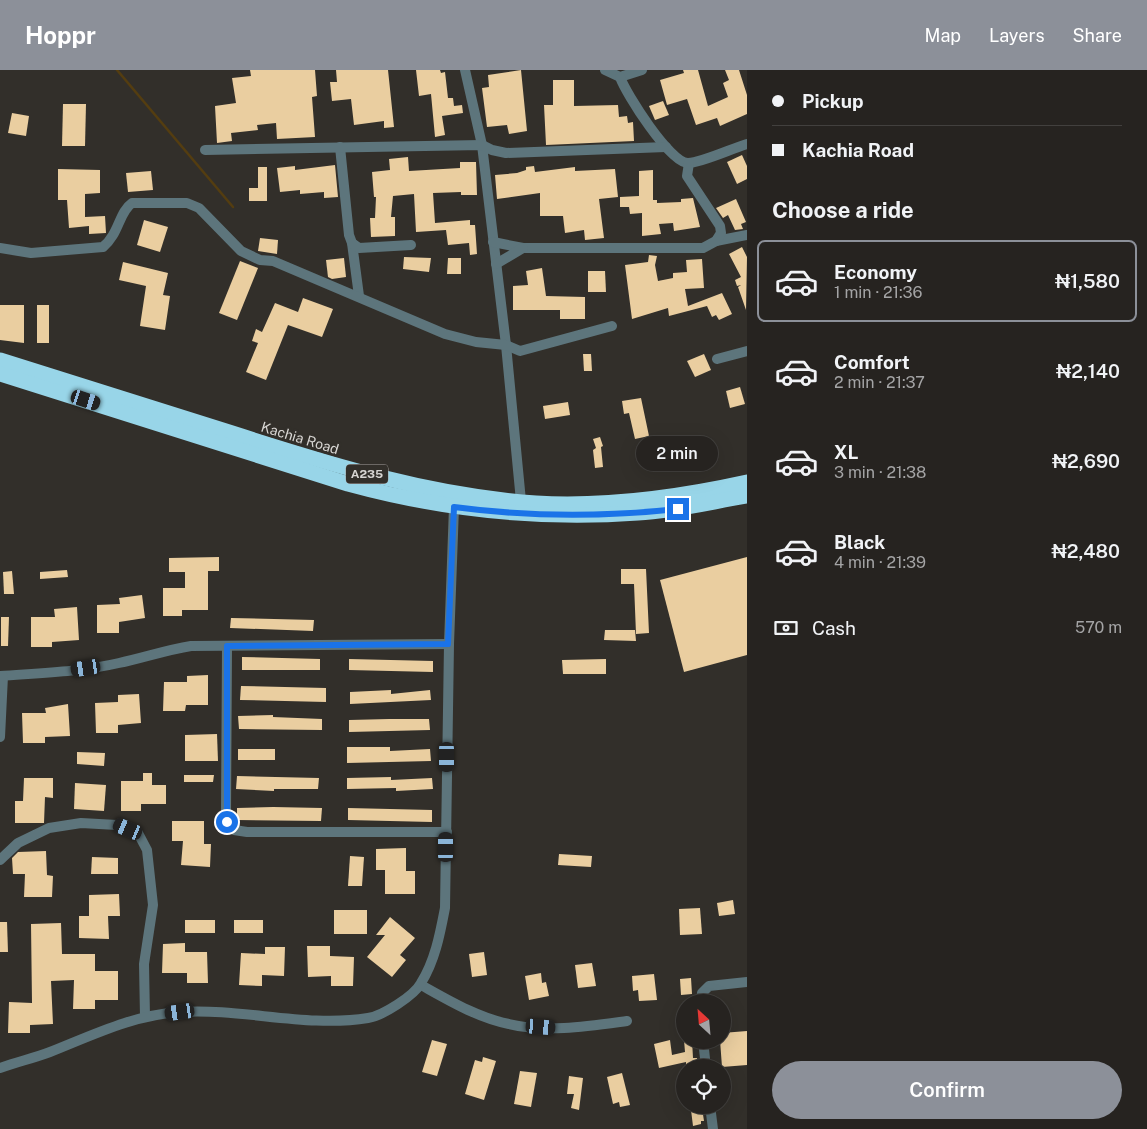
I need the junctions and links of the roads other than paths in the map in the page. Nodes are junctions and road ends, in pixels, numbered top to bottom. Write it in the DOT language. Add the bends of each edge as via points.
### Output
graph roads {
  1 [pos="465,70"];
  2 [pos="605,70"];
  3 [pos="642,70"];
  4 [pos="620,77"];
  5 [pos="747,144"];
  6 [pos="482,145"];
  7 [pos="340,147"];
  8 [pos="666,147"];
  9 [pos="205,150"];
  10 [pos="689,163"];
  11 [pos="747,235"];
  12 [pos="716,241"];
  13 [pos="493,242"];
  14 [pos="352,243"];
  15 [pos="411,245"];
  16 [pos="0,248"];
  17 [pos="523,248"];
  18 [pos="496,264"];
  19 [pos="359,296"];
  20 [pos="612,326"];
  21 [pos="506,345"];
  22 [pos="747,352"];
  23 [pos="0,360"];
  24 [pos="717,360"];
  25 [pos="0,374"];
  26 [pos="747,482"];
  27 [pos="747,496"];
  28 [pos="521,501"];
  29 [pos="454,507"];
  30 [pos="448,644"];
  31 [pos="227,646"];
  32 [pos="2,676"];
  33 [pos="0,737"];
  34 [pos="447,832"];
  35 [pos="0,860"];
  36 [pos="747,982"];
  37 [pos="421,985"];
  38 [pos="702,994"];
  39 [pos="144,1017"];
  40 [pos="627,1021"];
  41 [pos="0,1068"];
  42 [pos="711,1114"];
  43 [pos="713,1129"];
  1 -- 6 [label="street"];
  2 -- 4 [label="street"];
  3 -- 4 [label="street"];
  4 -- 8 [label="street"];
  5 -- 10 [label="street"];
  6 -- 7 [label="street"];
  6 -- 8 [label="street" via="506,152"];
  6 -- 13 [label="street"];
  7 -- 9 [label="street"];
  7 -- 14 [label="street"];
  8 -- 10 [label="street" via="679,160"];
  10 -- 12 [label="street" via="687,176 720,226 722,233"];
  11 -- 12 [label="street"];
  12 -- 17 [label="street" via="704,248"];
  13 -- 17 [label="street"];
  13 -- 18 [label="street"];
  14 -- 15 [label="street" via="359,248"];
  14 -- 19 [label="street"];
  16 -- 19 [label="street" via="31,253 103,248 118,228 125,207 132,203 187,203 199,208 248,256 273,261"];
  17 -- 18 [label="street"];
  18 -- 21 [label="street"];
  19 -- 21 [label="street" via="445,334"];
  20 -- 21 [label="street" via="520,350"];
  21 -- 28 [label="street"];
  22 -- 24 [label="street"];
  23 -- 28 [label="highway, Kachia Road / A235" via="366,474 463,495"];
  25 -- 29 [label="highway, A235" via="348,484"];
  26 -- 28 [label="highway, Kachia Road / A235" via="646,499 568,503"];
  27 -- 29 [label="highway, A235" via="678,509 596,515 520,514"];
  29 -- 30 [label="street"];
  30 -- 31 [label="street"];
  30 -- 34 [label="street"];
  31 -- 32 [label="street" via="190,646 70,671"];
  31 -- 34 [label="street" via="226,814 227,822 234,830"];
  32 -- 33 [label="street"];
  34 -- 37 [label="street" via="445,908 439,941"];
  35 -- 39 [label="street" via="18,843 48,828 81,823 117,825 138,833 147,850 154,905 144,964"];
  36 -- 38 [label="street" via="709,986"];
  37 -- 39 [label="street" via="401,1002 371,1018 334,1021 242,1013 180,1012"];
  37 -- 40 [label="street" via="459,1006 508,1024 573,1029"];
  39 -- 41 [label="street"];
  42 -- 43 [label="street"];
}
